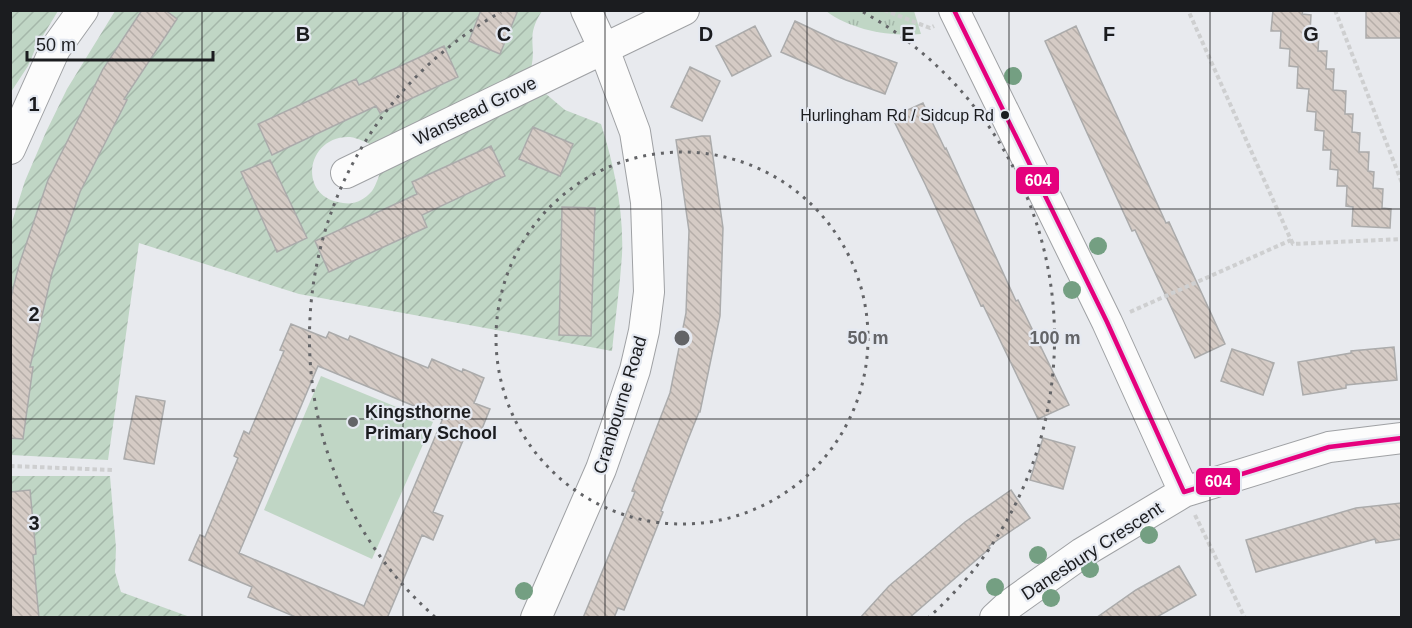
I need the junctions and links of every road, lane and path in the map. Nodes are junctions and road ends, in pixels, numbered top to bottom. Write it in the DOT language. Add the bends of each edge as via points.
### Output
graph roads {
  1 [pos="83,10"];
  2 [pos="586,10"];
  3 [pos="684,10"];
  4 [pos="954,10"];
  5 [pos="1188,10"];
  6 [pos="1335,10"];
  7 [pos="604,49"];
  8 [pos="10,149"];
  9 [pos="346,173"];
  10 [pos="1401,183"];
  11 [pos="1401,239"];
  12 [pos="1291,240"];
  13 [pos="1107,322"];
  14 [pos="1401,438"];
  15 [pos="10,466"];
  16 [pos="113,470"];
  17 [pos="1184,492"];
  18 [pos="536,618"];
  19 [pos="995,618"];
  20 [pos="1245,618"];
  1 -- 8 [label="street" via="55,50"];
  2 -- 7 [label="street, Cranbourne Road"];
  3 -- 7 [label="street, Wanstead Grove"];
  4 -- 13 [label="street"];
  5 -- 12 [label="path"];
  6 -- 10 [label="path"];
  7 -- 9 [label="street, Wanstead Grove"];
  7 -- 18 [label="street, Cranbourne Road" via="635,132 646,202 649,292 644,331 616,426"];
  11 -- 12 [label="path" via="1293,244"];
  12 -- 13 [label="path"];
  13 -- 17 [label="street"];
  14 -- 17 [label="street, Danesbury Crescent" via="1329,447"];
  15 -- 16 [label="path"];
  17 -- 19 [label="street, Danesbury Crescent" via="1082,553"];
  17 -- 20 [label="path"];
}
